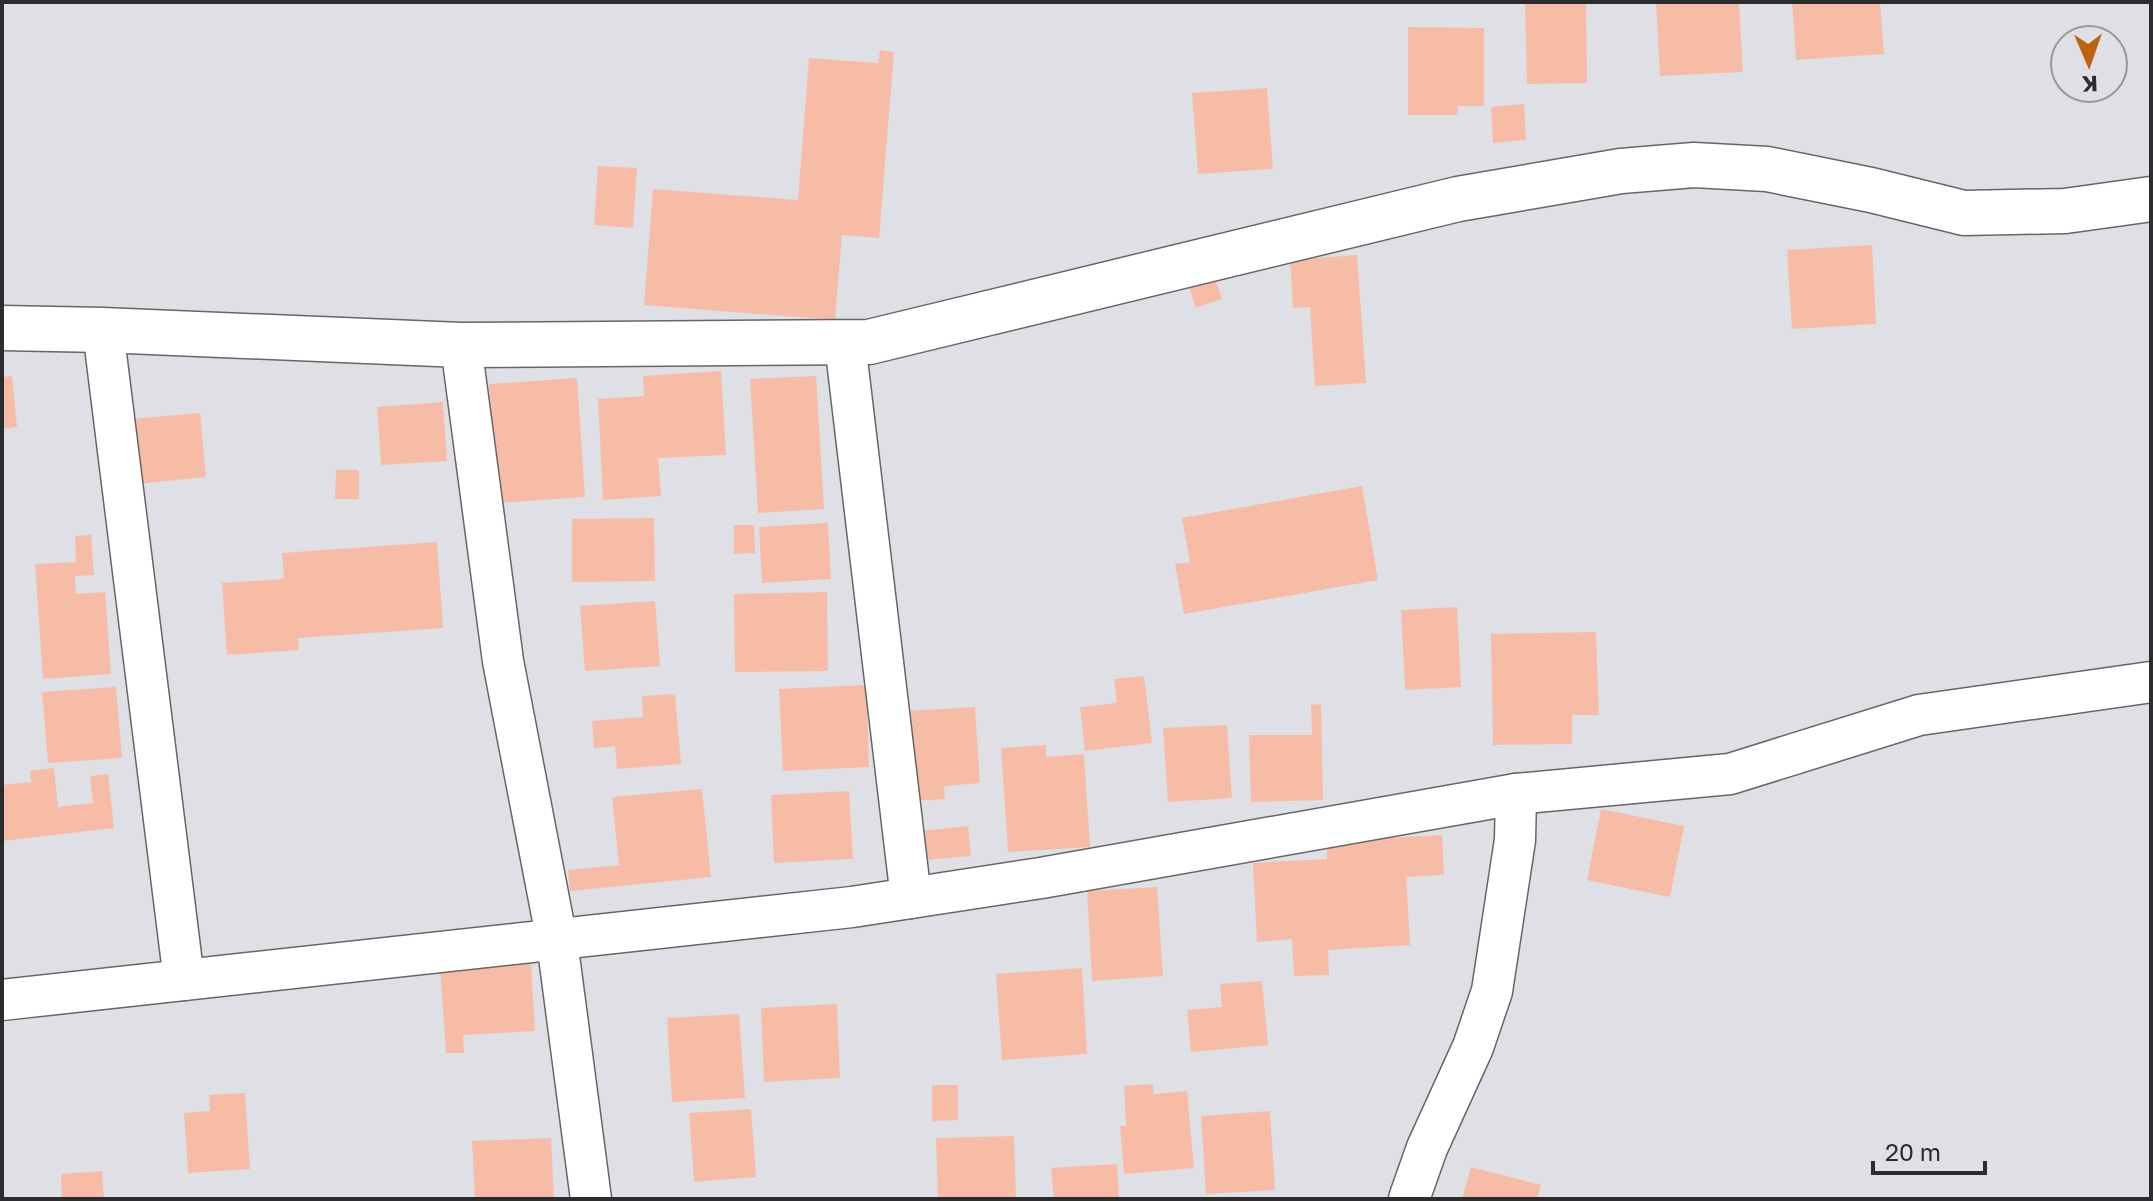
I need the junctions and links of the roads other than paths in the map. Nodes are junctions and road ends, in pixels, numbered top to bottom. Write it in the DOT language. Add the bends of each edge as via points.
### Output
graph roads {
  1 [pos="2151,199"];
  2 [pos="2,328"];
  3 [pos="103,330"];
  4 [pos="845,343"];
  5 [pos="461,345"];
  6 [pos="2151,682"];
  7 [pos="1516,794"];
  8 [pos="911,898"];
  9 [pos="557,941"];
  10 [pos="184,980"];
  11 [pos="2,1000"];
  12 [pos="591,1199"];
  13 [pos="1409,1199"];
  1 -- 4 [label="street" via="2065,211 1964,213 1767,169 1694,165 1621,171 1458,199 943,325"];
  2 -- 3 [label="street"];
  3 -- 5 [label="street"];
  3 -- 10 [label="street"];
  4 -- 5 [label="street"];
  4 -- 8 [label="street"];
  5 -- 9 [label="street" via="503,661"];
  6 -- 7 [label="street" via="1919,715 1730,774"];
  7 -- 8 [label="street"];
  7 -- 13 [label="street" via="1515,840 1492,991"];
  8 -- 9 [label="street"];
  9 -- 10 [label="street"];
  9 -- 12 [label="street"];
  10 -- 11 [label="street"];
}
